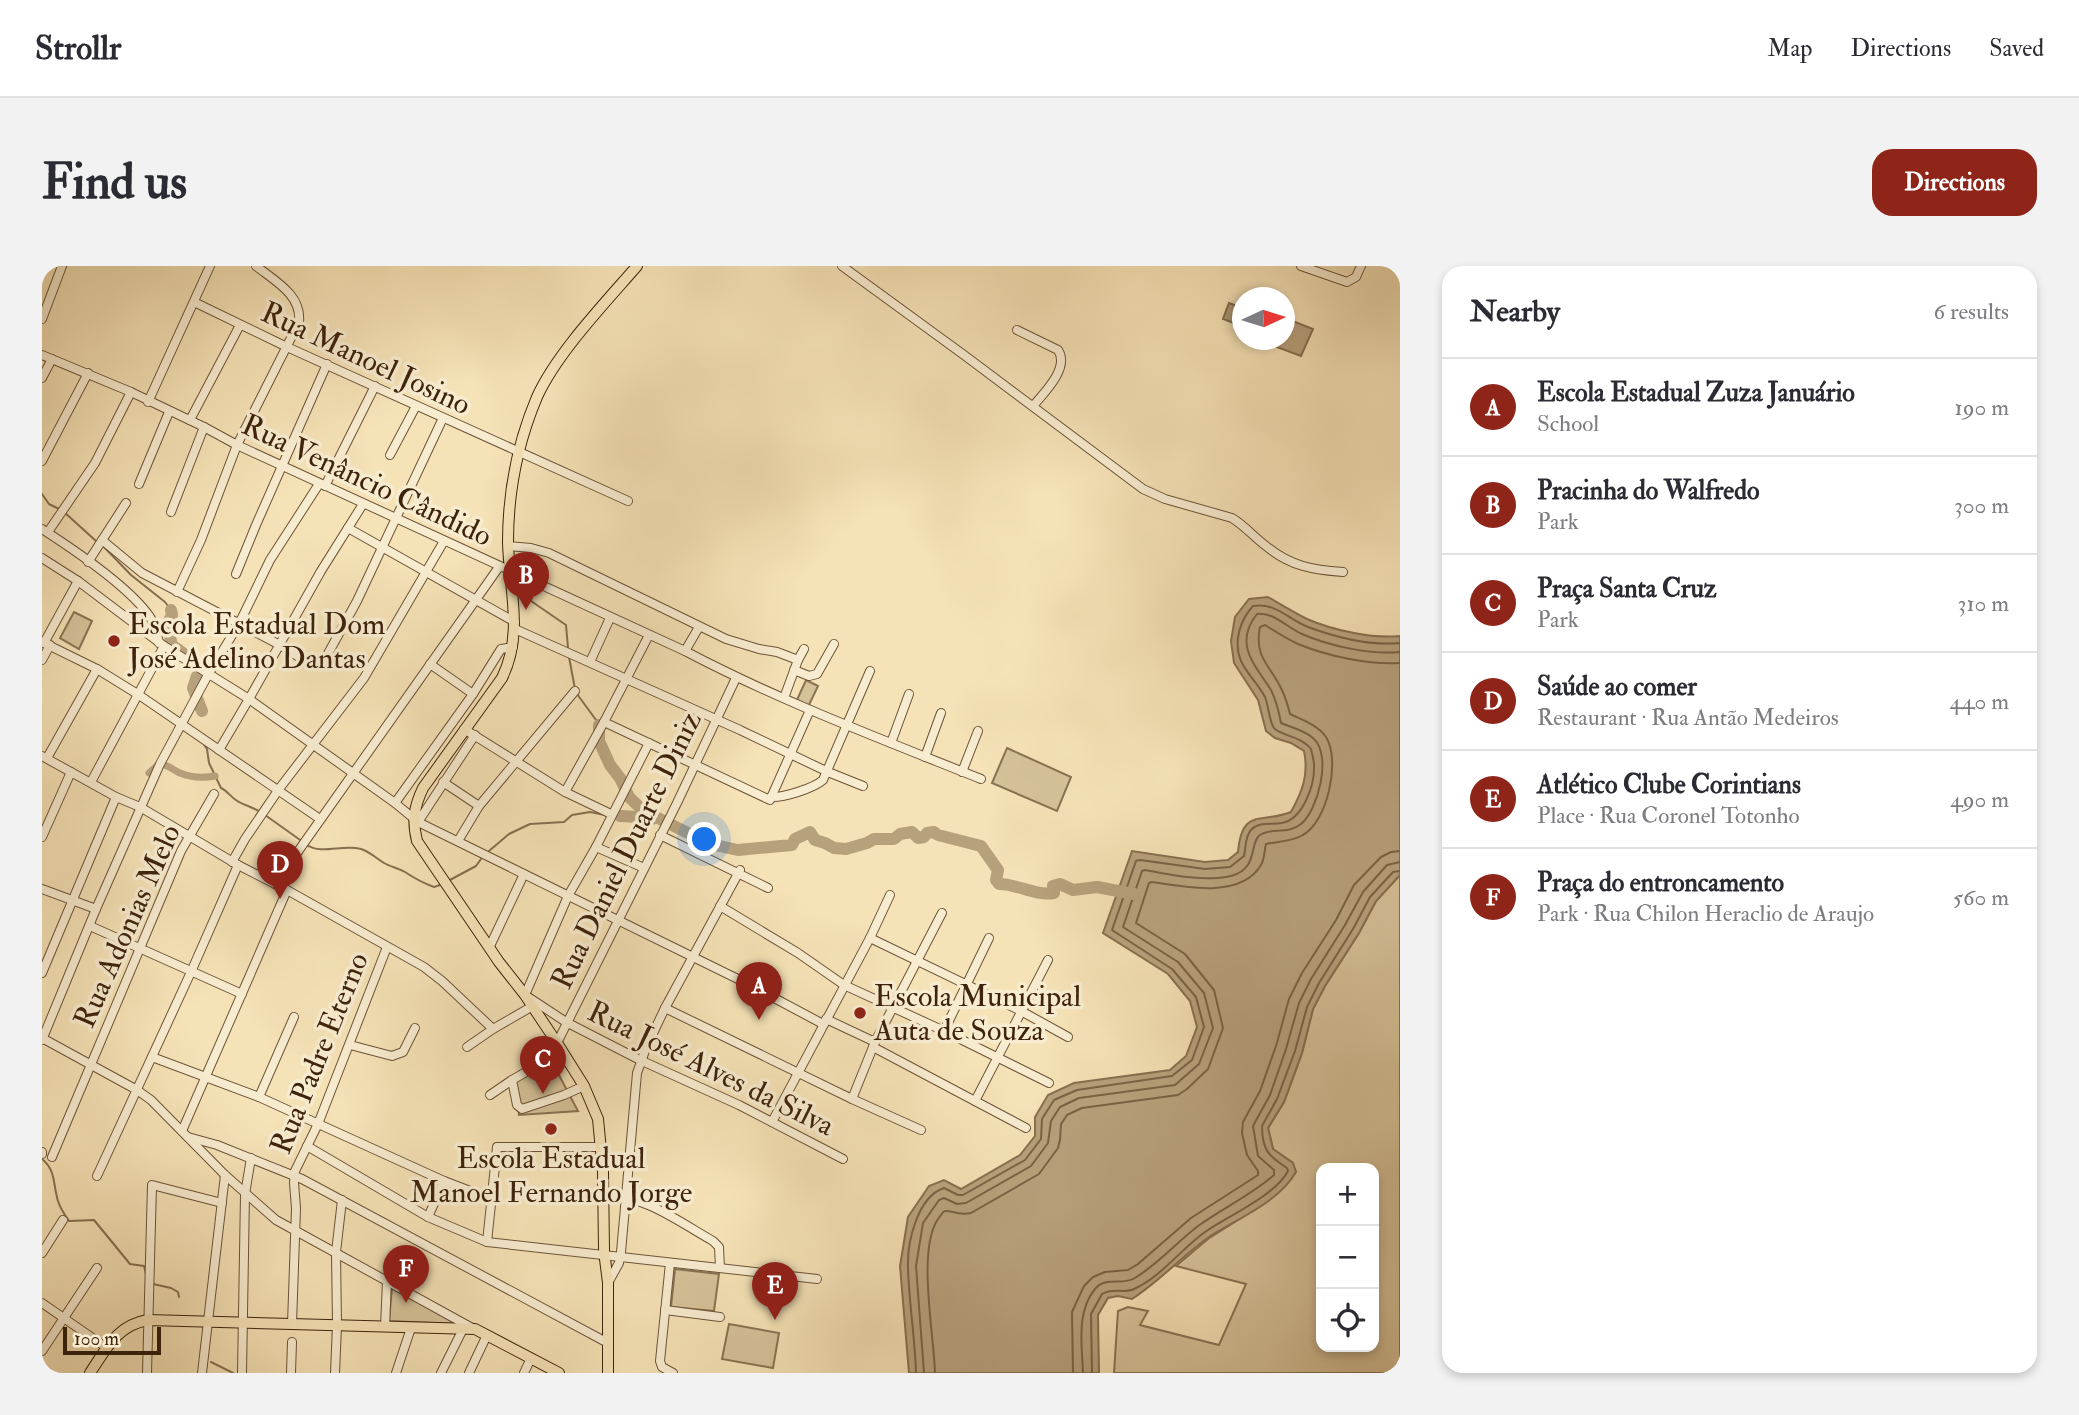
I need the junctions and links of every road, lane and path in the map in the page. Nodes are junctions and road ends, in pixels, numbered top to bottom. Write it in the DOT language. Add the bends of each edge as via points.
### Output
graph roads {
  1 [pos="62,266"];
  2 [pos="210,266"];
  3 [pos="256,266"];
  4 [pos="637,266"];
  5 [pos="842,266"];
  6 [pos="1301,266"];
  7 [pos="1361,266"];
  8 [pos="194,302"];
  9 [pos="42,319"];
  10 [pos="240,325"];
  11 [pos="1017,330"];
  12 [pos="287,347"];
  13 [pos="42,355"];
  14 [pos="52,359"];
  15 [pos="327,365"];
  16 [pos="88,373"];
  17 [pos="42,378"];
  18 [pos="375,387"];
  19 [pos="131,392"];
  20 [pos="148,402"];
  21 [pos="416,406"];
  22 [pos="1033,407"];
  23 [pos="169,412"];
  24 [pos="443,418"];
  25 [pos="190,420"];
  26 [pos="204,427"];
  27 [pos="237,445"];
  28 [pos="519,453"];
  29 [pos="390,455"];
  30 [pos="42,461"];
  31 [pos="281,466"];
  32 [pos="139,484"];
  33 [pos="322,485"];
  34 [pos="628,501"];
  35 [pos="126,503"];
  36 [pos="363,504"];
  37 [pos="171,512"];
  38 [pos="395,519"];
  39 [pos="348,528"];
  40 [pos="45,530"];
  41 [pos="102,540"];
  42 [pos="444,541"];
  43 [pos="508,546"];
  44 [pos="381,547"];
  45 [pos="42,558"];
  46 [pos="88,562"];
  47 [pos="499,567"];
  48 [pos="512,572"];
  49 [pos="1343,572"];
  50 [pos="426,573"];
  51 [pos="236,575"];
  52 [pos="78,581"];
  53 [pos="177,592"];
  54 [pos="475,600"];
  55 [pos="610,618"];
  56 [pos="239,624"];
  57 [pos="515,625"];
  58 [pos="699,627"];
  59 [pos="649,635"];
  60 [pos="45,643"];
  61 [pos="834,644"];
  62 [pos="161,645"];
  63 [pos="280,645"];
  64 [pos="513,647"];
  65 [pos="804,649"];
  66 [pos="685,651"];
  67 [pos="42,660"];
  68 [pos="798,660"];
  69 [pos="590,662"];
  70 [pos="430,664"];
  71 [pos="97,669"];
  72 [pos="794,670"];
  73 [pos="870,671"];
  74 [pos="208,673"];
  75 [pos="736,678"];
  76 [pos="626,679"];
  77 [pos="575,691"];
  78 [pos="473,694"];
  79 [pos="909,694"];
  80 [pos="139,695"];
  81 [pos="784,698"];
  82 [pos="249,699"];
  83 [pos="810,710"];
  84 [pos="941,713"];
  85 [pos="717,721"];
  86 [pos="604,722"];
  87 [pos="181,723"];
  88 [pos="846,726"];
  89 [pos="464,729"];
  90 [pos="978,731"];
  91 [pos="475,735"];
  92 [pos="649,743"];
  93 [pos="891,743"];
  94 [pos="312,744"];
  95 [pos="219,750"];
  96 [pos="791,755"];
  97 [pos="44,757"];
  98 [pos="925,757"];
  99 [pos="515,761"];
  100 [pos="696,763"];
  101 [pos="71,772"];
  102 [pos="828,772"];
  103 [pos="962,772"];
  104 [pos="353,773"];
  105 [pos="981,779"];
  106 [pos="90,782"];
  107 [pos="443,782"];
  108 [pos="863,786"];
  109 [pos="279,789"];
  110 [pos="565,792"];
  111 [pos="214,794"];
  112 [pos="116,797"];
  113 [pos="771,798"];
  114 [pos="395,803"];
  115 [pos="479,806"];
  116 [pos="140,807"];
  117 [pos="611,814"];
  118 [pos="320,819"];
  119 [pos="416,820"];
  120 [pos="660,835"];
  121 [pos="188,836"];
  122 [pos="42,837"];
  123 [pos="458,841"];
  124 [pos="596,847"];
  125 [pos="235,864"];
  126 [pos="644,868"];
  127 [pos="739,873"];
  128 [pos="524,874"];
  129 [pos="275,884"];
  130 [pos="768,888"];
  131 [pos="42,889"];
  132 [pos="287,890"];
  133 [pos="890,895"];
  134 [pos="568,896"];
  135 [pos="72,901"];
  136 [pos="720,906"];
  137 [pos="96,909"];
  138 [pos="942,913"];
  139 [pos="617,921"];
  140 [pos="90,926"];
  141 [pos="870,937"];
  142 [pos="989,938"];
  143 [pos="141,947"];
  144 [pos="387,947"];
  145 [pos="489,947"];
  146 [pos="693,958"];
  147 [pos="1048,960"];
  148 [pos="917,961"];
  149 [pos="191,972"];
  150 [pos="42,973"];
  151 [pos="844,985"];
  152 [pos="966,985"];
  153 [pos="242,994"];
  154 [pos="525,995"];
  155 [pos="531,1007"];
  156 [pos="893,1007"];
  157 [pos="665,1008"];
  158 [pos="1021,1011"];
  159 [pos="294,1017"];
  160 [pos="825,1021"];
  161 [pos="566,1022"];
  162 [pos="415,1028"];
  163 [pos="493,1029"];
  164 [pos="944,1031"];
  165 [pos="1068,1037"];
  166 [pos="42,1038"];
  167 [pos="350,1045"];
  168 [pos="874,1045"];
  169 [pos="467,1047"];
  170 [pos="559,1047"];
  171 [pos="152,1057"];
  172 [pos="998,1057"];
  173 [pos="640,1060"];
  174 [pos="92,1064"];
  175 [pos="797,1072"];
  176 [pos="206,1077"];
  177 [pos="512,1080"];
  178 [pos="1049,1083"];
  179 [pos="584,1086"];
  180 [pos="137,1090"];
  181 [pos="490,1095"];
  182 [pos="259,1097"];
  183 [pos="852,1099"];
  184 [pos="975,1101"];
  185 [pos="772,1122"];
  186 [pos="318,1124"];
  187 [pos="1026,1128"];
  188 [pos="921,1130"];
  189 [pos="185,1134"];
  190 [pos="307,1146"];
  191 [pos="601,1147"];
  192 [pos="52,1157"];
  193 [pos="251,1158"];
  194 [pos="843,1158"];
  195 [pos="225,1175"];
  196 [pos="97,1176"];
  197 [pos="294,1176"];
  198 [pos="444,1181"];
  199 [pos="245,1194"];
  200 [pos="604,1196"];
  201 [pos="625,1196"];
  202 [pos="491,1199"];
  203 [pos="342,1200"];
  204 [pos="222,1203"];
  205 [pos="428,1217"];
  206 [pos="63,1220"];
  207 [pos="295,1231"];
  208 [pos="487,1241"];
  209 [pos="336,1252"];
  210 [pos="42,1253"];
  211 [pos="604,1255"];
  212 [pos="620,1257"];
  213 [pos="670,1263"];
  214 [pos="97,1268"];
  215 [pos="720,1268"];
  216 [pos="817,1279"];
  217 [pos="387,1281"];
  218 [pos="608,1283"];
  219 [pos="42,1303"];
  220 [pos="666,1310"];
  221 [pos="720,1317"];
  222 [pos="64,1318"];
  223 [pos="148,1320"];
  224 [pos="208,1323"];
  225 [pos="243,1323"];
  226 [pos="292,1324"];
  227 [pos="337,1325"];
  228 [pos="385,1327"];
  229 [pos="411,1328"];
  230 [pos="463,1329"];
  231 [pos="475,1329"];
  232 [pos="487,1335"];
  233 [pos="292,1342"];
  234 [pos="608,1343"];
  235 [pos="107,1348"];
  236 [pos="42,1351"];
  237 [pos="531,1358"];
  238 [pos="42,1369"];
  239 [pos="92,1371"];
  240 [pos="48,1373"];
  241 [pos="147,1373"];
  242 [pos="202,1373"];
  243 [pos="242,1373"];
  244 [pos="291,1373"];
  245 [pos="335,1373"];
  246 [pos="396,1373"];
  247 [pos="441,1373"];
  248 [pos="469,1373"];
  249 [pos="524,1373"];
  250 [pos="559,1373"];
  251 [pos="608,1373"];
  252 [pos="673,1373"];
  1 -- 9 [label="street"];
  2 -- 8 [label="street"];
  3 -- 12 [label="street" via="289,293 299,308 299,322"];
  4 -- 28 [label="main road" via="548,377"];
  5 -- 22 [label="street"];
  6 -- 7 [label="street" via="1347,282"];
  8 -- 10 [label="street, Rua Manoel Josino"];
  8 -- 20 [label="street"];
  10 -- 12 [label="street, Rua Manoel Josino"];
  10 -- 25 [label="street"];
  11 -- 22 [label="street" via="1061,354 1059,369"];
  12 -- 15 [label="street, Rua Manoel Josino"];
  12 -- 27 [label="street"];
  13 -- 14 [label="street, Rua Venâncio Cândido"];
  14 -- 16 [label="street, Rua Venâncio Cândido"];
  14 -- 17 [label="street"];
  15 -- 18 [label="street, Rua Manoel Josino"];
  15 -- 31 [label="street"];
  16 -- 19 [label="street, Rua Venâncio Cândido"];
  16 -- 30 [label="street"];
  18 -- 21 [label="street, Rua Manoel Josino"];
  18 -- 33 [label="street"];
  19 -- 20 [label="street, Rua Venâncio Cândido"];
  19 -- 40 [label="street" via="95,463"];
  20 -- 23 [label="street, Rua Venâncio Cândido"];
  21 -- 24 [label="street, Rua Manoel Josino"];
  21 -- 29 [label="street"];
  22 -- 49 [label="street" via="1143,489 1232,518 1273,552 1301,567"];
  23 -- 25 [label="street, Rua Venâncio Cândido"];
  23 -- 32 [label="street"];
  24 -- 28 [label="street, Rua Manoel Josino"];
  24 -- 38 [label="street"];
  25 -- 26 [label="street, Rua Venâncio Cândido"];
  26 -- 27 [label="street, Rua Venâncio Cândido"];
  26 -- 37 [label="street"];
  27 -- 31 [label="street, Rua Venâncio Cândido"];
  27 -- 53 [label="street"];
  28 -- 34 [label="street, Rua Manoel Josino"];
  28 -- 43 [label="main road"];
  31 -- 33 [label="street, Rua Venâncio Cândido"];
  31 -- 51 [label="street"];
  33 -- 36 [label="street, Rua Venâncio Cândido"];
  33 -- 56 [label="street" via="270,560"];
  35 -- 41 [label="street"];
  36 -- 38 [label="street, Rua Venâncio Cândido"];
  36 -- 39 [label="street"];
  38 -- 42 [label="street, Rua Venâncio Cândido"];
  38 -- 44 [label="street"];
  39 -- 44 [label="street"];
  39 -- 63 [label="street"];
  40 -- 46 [label="street"];
  41 -- 46 [label="street"];
  41 -- 53 [label="street" via="142,573"];
  42 -- 47 [label="street, Rua Venâncio Cândido"];
  42 -- 50 [label="street"];
  43 -- 48 [label="main road"];
  43 -- 58 [label="street" via="549,553"];
  44 -- 50 [label="street"];
  44 -- 63 [label="street" via="326,659 310,664"];
  45 -- 52 [label="street"];
  46 -- 62 [label="street" via="140,605"];
  47 -- 48 [label="street, Rua Venâncio Cândido"];
  47 -- 54 [label="street"];
  48 -- 55 [label="street, Rua Venâncio Cândido"];
  48 -- 57 [label="main road"];
  50 -- 54 [label="street"];
  50 -- 94 [label="street" via="364,678"];
  52 -- 60 [label="street"];
  52 -- 62 [label="street"];
  53 -- 56 [label="street"];
  54 -- 57 [label="street"];
  54 -- 70 [label="street"];
  55 -- 59 [label="street, Rua Venâncio Cândido"];
  55 -- 69 [label="street"];
  56 -- 63 [label="street"];
  56 -- 74 [label="street"];
  57 -- 64 [label="main road"];
  57 -- 69 [label="street"];
  58 -- 66 [label="street"];
  58 -- 68 [label="street" via="738,644"];
  59 -- 66 [label="street, Rua Venâncio Cândido"];
  59 -- 76 [label="street"];
  60 -- 67 [label="street"];
  60 -- 71 [label="street"];
  61 -- 72 [label="street" via="814,676"];
  62 -- 74 [label="street"];
  62 -- 80 [label="street"];
  63 -- 82 [label="street"];
  64 -- 78 [label="street" via="501,649"];
  64 -- 89 [label="main road" via="502,678"];
  65 -- 68 [label="street"];
  66 -- 75 [label="street, Rua Venâncio Cândido"];
  68 -- 72 [label="street"];
  69 -- 76 [label="street"];
  70 -- 78 [label="street"];
  70 -- 104 [label="street"];
  71 -- 80 [label="street"];
  71 -- 97 [label="street"];
  72 -- 81 [label="street"];
  73 -- 88 [label="street"];
  74 -- 82 [label="street"];
  74 -- 87 [label="street"];
  75 -- 81 [label="street, Rua Venâncio Cândido"];
  75 -- 85 [label="street, Rua Daniel Duarte Diniz"];
  76 -- 85 [label="street"];
  76 -- 86 [label="street"];
  77 -- 99 [label="street"];
  78 -- 114 [label="street"];
  79 -- 93 [label="street"];
  80 -- 87 [label="street"];
  80 -- 106 [label="street"];
  81 -- 83 [label="street, Rua Venâncio Cândido"];
  82 -- 94 [label="street"];
  82 -- 95 [label="street"];
  83 -- 88 [label="street, Rua Venâncio Cândido"];
  83 -- 96 [label="street"];
  84 -- 98 [label="street"];
  85 -- 96 [label="street"];
  85 -- 100 [label="street, Rua Daniel Duarte Diniz"];
  86 -- 92 [label="street"];
  86 -- 110 [label="street"];
  87 -- 95 [label="street"];
  87 -- 116 [label="street"];
  88 -- 93 [label="street, Rua Venâncio Cândido"];
  88 -- 102 [label="street"];
  89 -- 91 [label="street"];
  89 -- 119 [label="main road" via="423,788"];
  90 -- 103 [label="street"];
  91 -- 99 [label="street"];
  91 -- 107 [label="street"];
  92 -- 100 [label="street"];
  92 -- 117 [label="street"];
  93 -- 98 [label="street, Rua Venâncio Cândido"];
  94 -- 104 [label="street"];
  94 -- 109 [label="street"];
  95 -- 109 [label="street"];
  96 -- 102 [label="street"];
  96 -- 113 [label="street"];
  97 -- 101 [label="street"];
  98 -- 103 [label="street, Rua Venâncio Cândido"];
  99 -- 110 [label="street"];
  99 -- 115 [label="street"];
  100 -- 113 [label="street"];
  100 -- 120 [label="street, Rua Daniel Duarte Diniz"];
  101 -- 106 [label="street"];
  101 -- 122 [label="street"];
  102 -- 108 [label="street"];
  102 -- 113 [label="street" via="813,786"];
  103 -- 105 [label="street, Rua Venâncio Cândido"];
  104 -- 114 [label="street"];
  104 -- 118 [label="street"];
  106 -- 112 [label="street"];
  107 -- 115 [label="street"];
  107 -- 119 [label="street"];
  109 -- 118 [label="street"];
  109 -- 125 [label="street" via="245,839"];
  110 -- 117 [label="street"];
  111 -- 121 [label="street, Rua Adonias Melo"];
  112 -- 116 [label="street"];
  112 -- 135 [label="street"];
  114 -- 119 [label="street"];
  115 -- 123 [label="street"];
  116 -- 121 [label="street"];
  116 -- 137 [label="street"];
  117 -- 124 [label="street"];
  118 -- 129 [label="street"];
  119 -- 123 [label="street"];
  119 -- 145 [label="main road" via="417,841"];
  120 -- 126 [label="street, Rua Daniel Duarte Diniz"];
  120 -- 127 [label="street"];
  121 -- 125 [label="street"];
  121 -- 143 [label="street, Rua Adonias Melo"];
  123 -- 128 [label="street"];
  124 -- 126 [label="street"];
  124 -- 134 [label="street"];
  125 -- 129 [label="street"];
  125 -- 149 [label="street"];
  126 -- 139 [label="street, Rua Daniel Duarte Diniz"];
  127 -- 130 [label="street"];
  127 -- 136 [label="street"];
  128 -- 134 [label="street"];
  128 -- 145 [label="street"];
  129 -- 132 [label="street"];
  131 -- 135 [label="street"];
  132 -- 144 [label="street"];
  132 -- 153 [label="street"];
  133 -- 141 [label="street"];
  134 -- 139 [label="street"];
  134 -- 154 [label="street"];
  135 -- 137 [label="street"];
  135 -- 150 [label="street"];
  136 -- 146 [label="street"];
  136 -- 151 [label="street"];
  137 -- 140 [label="street"];
  138 -- 148 [label="street"];
  139 -- 146 [label="street"];
  139 -- 161 [label="street, Rua Daniel Duarte Diniz"];
  140 -- 143 [label="street"];
  140 -- 166 [label="street"];
  141 -- 148 [label="street"];
  141 -- 151 [label="street"];
  142 -- 152 [label="street"];
  143 -- 149 [label="street"];
  143 -- 174 [label="street, Rua Adonias Melo"];
  144 -- 163 [label="street" via="434,975"];
  144 -- 167 [label="street, Rua Padre Eterno"];
  145 -- 154 [label="main road"];
  146 -- 157 [label="street"];
  146 -- 160 [label="street"];
  147 -- 158 [label="street"];
  148 -- 152 [label="street"];
  148 -- 156 [label="street"];
  149 -- 153 [label="street"];
  149 -- 171 [label="street"];
  151 -- 156 [label="street"];
  151 -- 160 [label="street"];
  152 -- 158 [label="street"];
  152 -- 164 [label="street"];
  153 -- 176 [label="street"];
  154 -- 155 [label="main road"];
  154 -- 161 [label="street, Rua José Alves da Silva"];
  155 -- 163 [label="street"];
  155 -- 170 [label="main road"];
  156 -- 164 [label="street"];
  156 -- 168 [label="street"];
  157 -- 173 [label="street"];
  157 -- 175 [label="street"];
  158 -- 165 [label="street"];
  158 -- 172 [label="street"];
  159 -- 182 [label="street"];
  160 -- 168 [label="street"];
  160 -- 175 [label="street"];
  161 -- 170 [label="street, Rua Daniel Duarte Diniz"];
  161 -- 173 [label="street, Rua José Alves da Silva"];
  162 -- 167 [label="street" via="399,1055"];
  163 -- 169 [label="street"];
  164 -- 172 [label="street"];
  166 -- 174 [label="street"];
  167 -- 186 [label="street, Rua Padre Eterno"];
  168 -- 183 [label="street"];
  168 -- 184 [label="street"];
  170 -- 177 [label="street"];
  170 -- 179 [label="main road"];
  171 -- 176 [label="street"];
  171 -- 180 [label="street"];
  172 -- 178 [label="street"];
  172 -- 184 [label="street"];
  173 -- 185 [label="street, Rua José Alves da Silva"];
  173 -- 201 [label="street"];
  174 -- 180 [label="street"];
  174 -- 192 [label="street, Rua Adonias Melo"];
  175 -- 183 [label="street"];
  175 -- 185 [label="street"];
  176 -- 182 [label="street"];
  176 -- 189 [label="street"];
  177 -- 179 [label="street" via="522,1109"];
  177 -- 181 [label="street"];
  179 -- 191 [label="main road" via="598,1119"];
  180 -- 189 [label="street"];
  180 -- 196 [label="street"];
  182 -- 186 [label="street"];
  183 -- 188 [label="street"];
  184 -- 187 [label="street"];
  185 -- 194 [label="street, Rua José Alves da Silva"];
  186 -- 190 [label="street, Rua Padre Eterno"];
  186 -- 198 [label="street"];
  189 -- 193 [label="street"];
  189 -- 195 [label="street"];
  190 -- 197 [label="street, Rua Padre Eterno"];
  190 -- 205 [label="street"];
  191 -- 200 [label="main road"];
  191 -- 202 [label="street" via="497,1147"];
  193 -- 197 [label="street"];
  193 -- 199 [label="street"];
  195 -- 199 [label="street"];
  195 -- 204 [label="street"];
  197 -- 203 [label="street"];
  197 -- 207 [label="street"];
  198 -- 202 [label="street"];
  198 -- 205 [label="street"];
  199 -- 207 [label="street"];
  199 -- 225 [label="street"];
  200 -- 201 [label="street"];
  200 -- 211 [label="main road"];
  201 -- 212 [label="street"];
  201 -- 215 [label="street" via="713,1241 719,1247"];
  202 -- 208 [label="street"];
  203 -- 209 [label="street"];
  203 -- 234 [label="street"];
  204 -- 223 [label="street" via="152,1185"];
  204 -- 224 [label="street"];
  205 -- 208 [label="street"];
  206 -- 210 [label="street"];
  207 -- 209 [label="street"];
  207 -- 226 [label="street"];
  208 -- 211 [label="street"];
  209 -- 217 [label="street"];
  209 -- 227 [label="street"];
  211 -- 212 [label="street"];
  211 -- 218 [label="main road"];
  212 -- 213 [label="street"];
  212 -- 218 [label="street"];
  213 -- 215 [label="street"];
  213 -- 220 [label="street"];
  214 -- 222 [label="street"];
  215 -- 216 [label="street"];
  217 -- 228 [label="street"];
  217 -- 231 [label="street"];
  218 -- 234 [label="main road"];
  219 -- 222 [label="street"];
  220 -- 221 [label="street"];
  220 -- 252 [label="street" via="661,1365"];
  222 -- 235 [label="street"];
  222 -- 236 [label="street"];
  223 -- 224 [label="main road"];
  223 -- 235 [label="main road" via="121,1330"];
  223 -- 241 [label="street"];
  224 -- 225 [label="main road"];
  224 -- 242 [label="street"];
  225 -- 226 [label="main road"];
  225 -- 243 [label="street"];
  226 -- 227 [label="main road"];
  227 -- 228 [label="main road"];
  227 -- 245 [label="street"];
  228 -- 229 [label="main road"];
  229 -- 230 [label="main road"];
  229 -- 246 [label="street"];
  230 -- 231 [label="main road"];
  230 -- 247 [label="street"];
  231 -- 232 [label="main road"];
  232 -- 237 [label="main road"];
  232 -- 248 [label="street"];
  233 -- 244 [label="street"];
  234 -- 251 [label="main road"];
  235 -- 239 [label="main road"];
  237 -- 249 [label="street"];
  237 -- 250 [label="main road"];
  238 -- 240 [label="street"];
}
